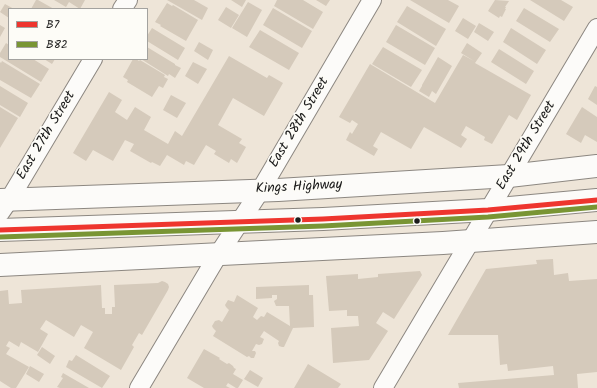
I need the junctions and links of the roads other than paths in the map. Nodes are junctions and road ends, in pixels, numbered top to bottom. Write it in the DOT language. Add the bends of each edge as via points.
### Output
graph roads {
  1 [pos="372,0"];
  2 [pos="597,28"];
  3 [pos="92,60"];
  4 [pos="597,166"];
  5 [pos="509,176"];
  6 [pos="260,190"];
  7 [pos="597,200"];
  8 [pos="3,204"];
  9 [pos="488,210"];
  10 [pos="239,222"];
  11 [pos="0,230"];
  12 [pos="597,232"];
  13 [pos="470,242"];
  14 [pos="218,255"];
  15 [pos="0,265"];
  16 [pos="139,388"];
  17 [pos="383,388"];
  1 -- 6 [label="street, East 28th Street"];
  2 -- 5 [label="street, East 29th Street"];
  3 -- 8 [label="street, East 27th Street"];
  4 -- 5 [label="street, Kings Highway"];
  5 -- 6 [label="street, Kings Highway"];
  5 -- 9 [label="street, East 29th Street"];
  6 -- 8 [label="street, Kings Highway"];
  6 -- 10 [label="street, East 28th Street"];
  7 -- 9 [label="street"];
  9 -- 10 [label="street"];
  9 -- 13 [label="street, East 29th Street"];
  10 -- 11 [label="street"];
  10 -- 14 [label="street, East 28th Street"];
  12 -- 13 [label="street"];
  13 -- 14 [label="street"];
  13 -- 17 [label="street, East 29th Street"];
  14 -- 15 [label="street"];
  14 -- 16 [label="street, East 28th Street"];
}
